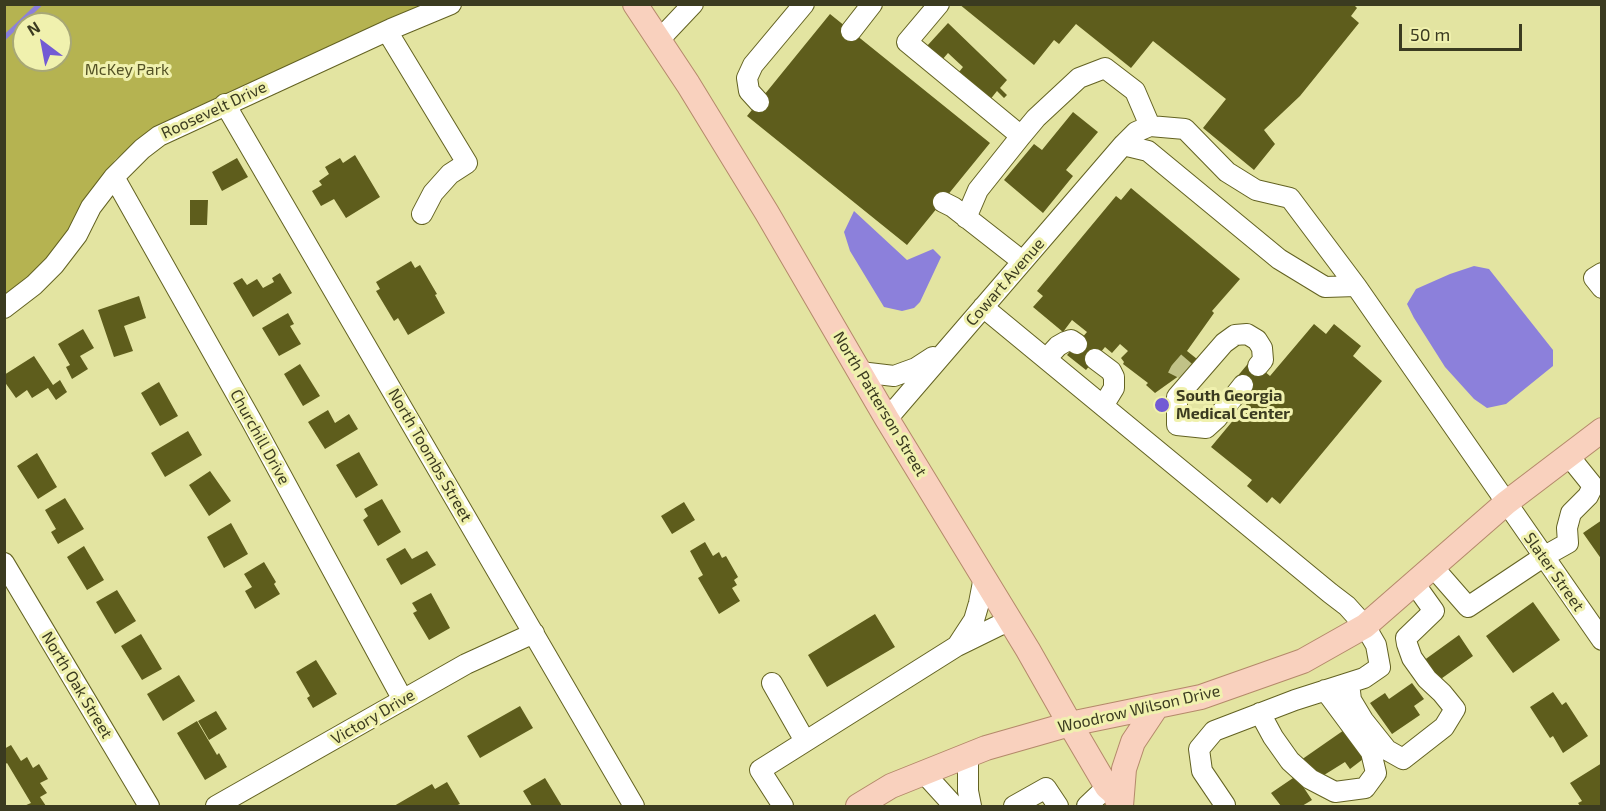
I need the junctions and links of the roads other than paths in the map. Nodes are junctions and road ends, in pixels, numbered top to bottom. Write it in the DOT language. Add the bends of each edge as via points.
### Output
graph roads {
  1 [pos="451,4"];
  2 [pos="635,4"];
  3 [pos="693,4"];
  4 [pos="804,4"];
  5 [pos="872,4"];
  6 [pos="939,4"];
  7 [pos="387,30"];
  8 [pos="851,31"];
  9 [pos="659,40"];
  10 [pos="759,102"];
  11 [pos="225,104"];
  12 [pos="1150,126"];
  13 [pos="1021,136"];
  14 [pos="1123,145"];
  15 [pos="114,177"];
  16 [pos="422,214"];
  17 [pos="1022,261"];
  18 [pos="1602,273"];
  19 [pos="1356,286"];
  20 [pos="1602,288"];
  21 [pos="983,307"];
  22 [pos="4,308"];
  23 [pos="1235,335"];
  24 [pos="1077,344"];
  25 [pos="946,350"];
  26 [pos="1193,356"];
  27 [pos="1046,359"];
  28 [pos="1095,359"];
  29 [pos="1258,366"];
  30 [pos="860,372"];
  31 [pos="1177,377"];
  32 [pos="1243,384"];
  33 [pos="1103,406"];
  34 [pos="1177,416"];
  35 [pos="886,419"];
  36 [pos="1602,430"];
  37 [pos="1156,450"];
  38 [pos="1568,455"];
  39 [pos="1506,503"];
  40 [pos="1543,557"];
  41 [pos="4,563"];
  42 [pos="1433,567"];
  43 [pos="984,577"];
  44 [pos="1414,583"];
  45 [pos="1595,616"];
  46 [pos="1010,620"];
  47 [pos="1365,626"];
  48 [pos="534,633"];
  49 [pos="1602,640"];
  50 [pos="957,646"];
  51 [pos="772,683"];
  52 [pos="1348,683"];
  53 [pos="1325,690"];
  54 [pos="403,700"];
  55 [pos="1157,706"];
  56 [pos="1260,713"];
  57 [pos="1070,724"];
  58 [pos="805,741"];
  59 [pos="968,756"];
  60 [pos="924,773"];
  61 [pos="1116,800"];
  62 [pos="1225,806"];
  63 [pos="149,807"];
  64 [pos="216,807"];
  65 [pos="634,807"];
  66 [pos="783,807"];
  67 [pos="858,807"];
  68 [pos="954,807"];
  69 [pos="971,807"];
  70 [pos="1014,807"];
  71 [pos="1058,807"];
  72 [pos="1087,807"];
  1 -- 7 [label="street, Roosevelt Drive"];
  2 -- 9 [label="main road, North Patterson Street"];
  3 -- 9 [label="street"];
  4 -- 10 [label="street" via="753,65 747,78 748,91"];
  5 -- 8 [label="street"];
  6 -- 13 [label="street" via="907,42"];
  7 -- 11 [label="street, Roosevelt Drive"];
  7 -- 16 [label="street" via="467,163 433,193"];
  9 -- 30 [label="main road, North Patterson Street"];
  11 -- 15 [label="street, Roosevelt Drive" via="159,136"];
  11 -- 48 [label="street, North Toombs Street"];
  12 -- 13 [label="street" via="1135,91 1105,68 1079,78"];
  12 -- 14 [label="street, Cowart Avenue" via="1136,132"];
  12 -- 19 [label="street, Slater Street" via="1185,129 1227,172 1256,190 1290,198"];
  13 -- 17 [label="street" via="978,190 953,205"];
  14 -- 17 [label="street, Cowart Avenue"];
  14 -- 19 [label="street" via="1148,152 1288,265 1325,287"];
  15 -- 22 [label="street, Roosevelt Drive" via="54,265"];
  15 -- 54 [label="street, Churchill Drive"];
  17 -- 21 [label="street, Cowart Avenue"];
  18 -- 20 [label="street" via="1594,278"];
  19 -- 39 [label="street, Slater Street"];
  21 -- 25 [label="street, Cowart Avenue"];
  21 -- 27 [label="street"];
  23 -- 26 [label="street" via="1211,343"];
  23 -- 29 [label="street" via="1247,334 1257,340 1263,360"];
  23 -- 34 [label="street" via="1177,397"];
  24 -- 27 [label="street" via="1065,342"];
  25 -- 30 [label="street" via="894,376"];
  25 -- 35 [label="street, Cowart Avenue"];
  27 -- 33 [label="street"];
  28 -- 33 [label="street" via="1114,377 1114,388"];
  30 -- 35 [label="main road, North Patterson Street"];
  31 -- 34 [label="street" via="1172,390"];
  32 -- 34 [label="street" via="1206,428"];
  33 -- 37 [label="street"];
  34 -- 37 [label="street"];
  35 -- 43 [label="main road, North Patterson Street"];
  36 -- 38 [label="main road, Woodrow Wilson Drive"];
  37 -- 47 [label="street" via="1347,606"];
  38 -- 39 [label="main road, Woodrow Wilson Drive"];
  38 -- 40 [label="street" via="1593,486 1571,513 1568,543"];
  39 -- 40 [label="street, Slater Street"];
  39 -- 42 [label="main road, Woodrow Wilson Drive"];
  40 -- 42 [label="street" via="1468,608"];
  40 -- 45 [label="street, Slater Street"];
  41 -- 63 [label="street, North Oak Street"];
  42 -- 44 [label="main road, Woodrow Wilson Drive"];
  43 -- 46 [label="main road, North Patterson Street"];
  43 -- 50 [label="street" via="974,620"];
  44 -- 47 [label="main road, Woodrow Wilson Drive"];
  44 -- 52 [label="street" via="1434,611 1406,638 1412,658 1455,709 1444,727 1403,759 1387,750 1363,720 1351,700"];
  45 -- 49 [label="street, Slater Street"];
  46 -- 50 [label="street"];
  46 -- 57 [label="main road, North Patterson Street"];
  47 -- 52 [label="street" via="1376,645 1380,667"];
  47 -- 55 [label="main road, Woodrow Wilson Drive" via="1303,661 1201,698"];
  48 -- 54 [label="street, Victory Drive" via="466,664"];
  48 -- 65 [label="street, North Toombs Street"];
  50 -- 58 [label="street"];
  51 -- 58 [label="street"];
  52 -- 53 [label="street"];
  53 -- 56 [label="street"];
  53 -- 56 [label="street" via="1371,753 1376,773 1365,788 1335,792 1310,778 1290,761"];
  54 -- 64 [label="street, Victory Drive"];
  55 -- 57 [label="main road, Woodrow Wilson Drive"];
  55 -- 61 [label="main road" via="1133,742"];
  56 -- 62 [label="street" via="1214,730 1199,749 1202,771"];
  57 -- 59 [label="main road, Woodrow Wilson Drive"];
  57 -- 61 [label="main road, North Patterson Street"];
  58 -- 66 [label="street" via="760,770"];
  59 -- 60 [label="main road, Woodrow Wilson Drive"];
  59 -- 69 [label="street"];
  60 -- 67 [label="main road, Woodrow Wilson Drive" via="891,786"];
  60 -- 68 [label="street"];
  61 -- 72 [label="street"];
  70 -- 71 [label="street" via="1046,788"];
}
